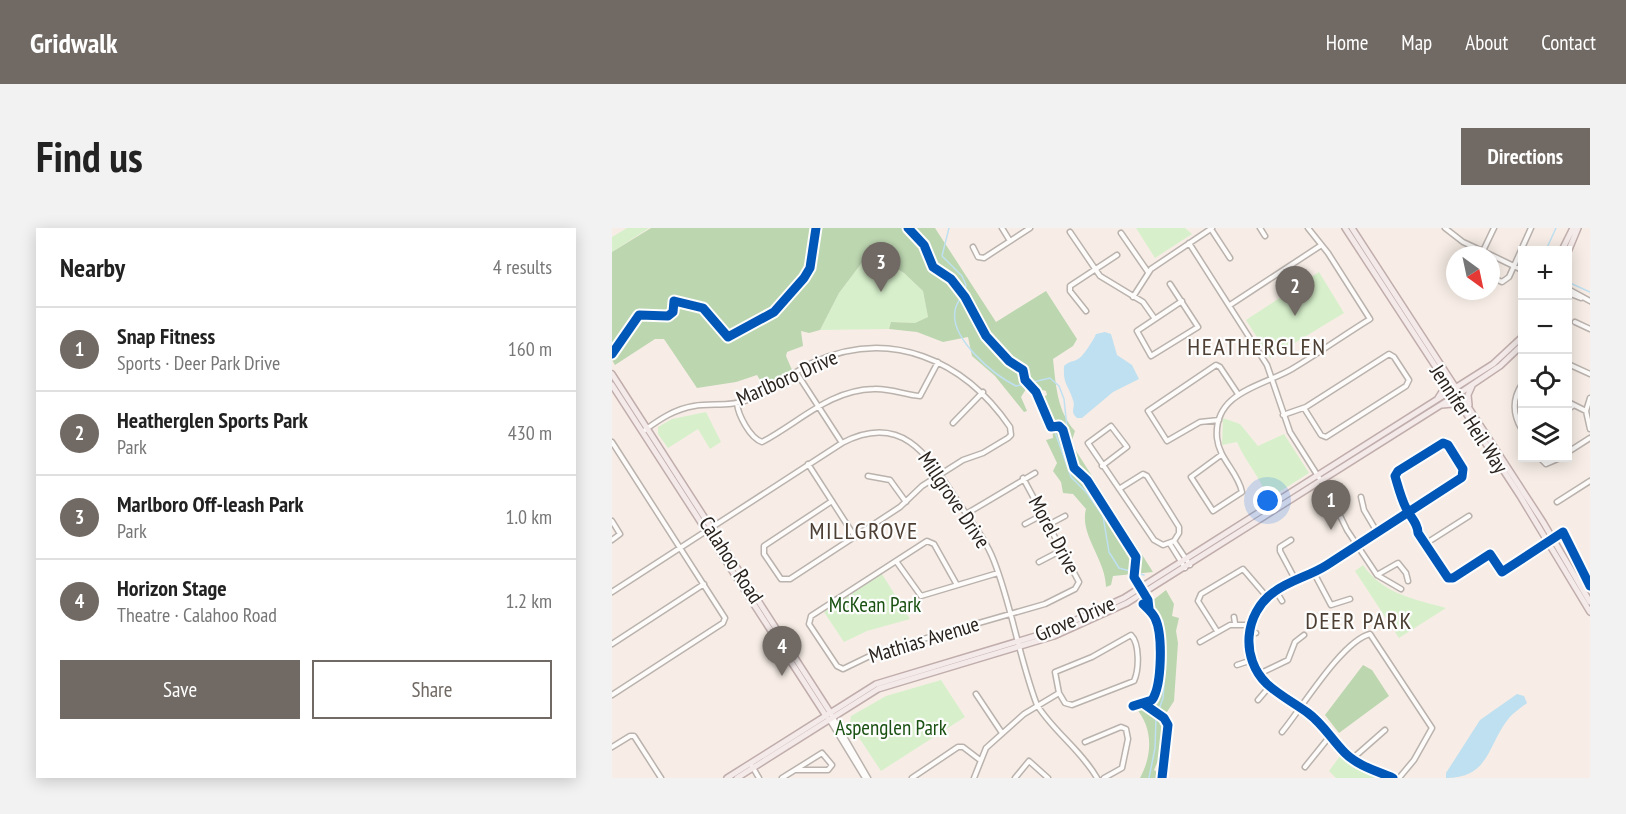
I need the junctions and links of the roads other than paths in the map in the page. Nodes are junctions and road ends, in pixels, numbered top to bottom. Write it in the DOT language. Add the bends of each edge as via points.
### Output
graph roads {
  1 [pos="1002,228"];
  2 [pos="1030,228"];
  3 [pos="1211,228"];
  4 [pos="1260,228"];
  5 [pos="1308,228"];
  6 [pos="1345,228"];
  7 [pos="1352,228"];
  8 [pos="1445,228"];
  9 [pos="1494,228"];
  10 [pos="1531,228"];
  11 [pos="1573,228"];
  12 [pos="1578,228"];
  13 [pos="1070,232"];
  14 [pos="1121,233"];
  15 [pos="1265,236"];
  16 [pos="1010,241"];
  17 [pos="1189,243"];
  18 [pos="1320,246"];
  19 [pos="1473,246"];
  20 [pos="1485,246"];
  21 [pos="1564,246"];
  22 [pos="1570,246"];
  23 [pos="973,247"];
  24 [pos="1117,255"];
  25 [pos="1230,258"];
  26 [pos="1500,259"];
  27 [pos="1514,266"];
  28 [pos="1518,268"];
  29 [pos="1095,269"];
  30 [pos="1148,272"];
  31 [pos="1500,281"];
  32 [pos="1170,284"];
  33 [pos="1572,293"];
  34 [pos="1134,297"];
  35 [pos="1182,301"];
  36 [pos="1590,301"];
  37 [pos="1230,305"];
  38 [pos="1086,311"];
  39 [pos="1155,319"];
  40 [pos="1575,322"];
  41 [pos="1590,329"];
  42 [pos="1518,341"];
  43 [pos="1518,349"];
  44 [pos="938,362"];
  45 [pos="1572,366"];
  46 [pos="796,372"];
  47 [pos="612,374"];
  48 [pos="1590,374"];
  49 [pos="1440,375"];
  50 [pos="1448,375"];
  51 [pos="1272,378"];
  52 [pos="1471,382"];
  53 [pos="612,385"];
  54 [pos="983,392"];
  55 [pos="1455,392"];
  56 [pos="1518,392"];
  57 [pos="1238,394"];
  58 [pos="1590,398"];
  59 [pos="736,403"];
  60 [pos="1439,403"];
  61 [pos="1574,405"];
  62 [pos="818,406"];
  63 [pos="1304,408"];
  64 [pos="1570,408"];
  65 [pos="1468,411"];
  66 [pos="1586,411"];
  67 [pos="1283,416"];
  68 [pos="1518,419"];
  69 [pos="1219,420"];
  70 [pos="953,423"];
  71 [pos="1590,429"];
  72 [pos="645,431"];
  73 [pos="1590,438"];
  74 [pos="612,442"];
  75 [pos="842,443"];
  76 [pos="1572,449"];
  77 [pos="1221,455"];
  78 [pos="808,464"];
  79 [pos="1102,466"];
  80 [pos="1035,473"];
  81 [pos="940,474"];
  82 [pos="868,476"];
  83 [pos="1023,478"];
  84 [pos="1320,479"];
  85 [pos="1590,482"];
  86 [pos="1119,489"];
  87 [pos="1361,497"];
  88 [pos="832,501"];
  89 [pos="906,502"];
  90 [pos="1557,502"];
  91 [pos="1408,512"];
  92 [pos="966,514"];
  93 [pos="1042,515"];
  94 [pos="1065,516"];
  95 [pos="1469,516"];
  96 [pos="612,521"];
  97 [pos="1025,524"];
  98 [pos="1048,525"];
  99 [pos="708,529"];
  100 [pos="1377,532"];
  101 [pos="855,537"];
  102 [pos="612,540"];
  103 [pos="1291,540"];
  104 [pos="1551,541"];
  105 [pos="1172,543"];
  106 [pos="1425,544"];
  107 [pos="1357,545"];
  108 [pos="680,547"];
  109 [pos="1062,550"];
  110 [pos="896,561"];
  111 [pos="1040,562"];
  112 [pos="1186,564"];
  113 [pos="998,573"];
  114 [pos="1314,573"];
  115 [pos="1377,575"];
  116 [pos="1296,580"];
  117 [pos="1408,580"];
  118 [pos="704,584"];
  119 [pos="957,585"];
  120 [pos="1590,586"];
  121 [pos="1401,589"];
  122 [pos="612,591"];
  123 [pos="1275,591"];
  124 [pos="1267,597"];
  125 [pos="1350,599"];
  126 [pos="1282,601"];
  127 [pos="1590,602"];
  128 [pos="1590,612"];
  129 [pos="1010,614"];
  130 [pos="1234,617"];
  131 [pos="1235,623"];
  132 [pos="1251,625"];
  133 [pos="1217,631"];
  134 [pos="1249,632"];
  135 [pos="1256,633"];
  136 [pos="1304,635"];
  137 [pos="1200,642"];
  138 [pos="612,644"];
  139 [pos="1019,644"];
  140 [pos="1252,660"];
  141 [pos="1237,665"];
  142 [pos="1259,674"];
  143 [pos="1270,687"];
  144 [pos="1059,693"];
  145 [pos="976,694"];
  146 [pos="612,695"];
  147 [pos="1258,700"];
  148 [pos="1037,705"];
  149 [pos="1302,709"];
  150 [pos="829,715"];
  151 [pos="1385,730"];
  152 [pos="1282,732"];
  153 [pos="1002,733"];
  154 [pos="1330,736"];
  155 [pos="1085,742"];
  156 [pos="612,747"];
  157 [pos="980,759"];
  158 [pos="1352,759"];
  159 [pos="751,765"];
  160 [pos="1305,767"];
  161 [pos="796,770"];
  162 [pos="661,778"];
  163 [pos="727,778"];
  164 [pos="737,778"];
  165 [pos="759,778"];
  166 [pos="782,778"];
  167 [pos="867,778"];
  168 [pos="912,778"];
  169 [pos="974,778"];
  170 [pos="1015,778"];
  171 [pos="1048,778"];
  172 [pos="1097,778"];
  173 [pos="1104,778"];
  174 [pos="1393,778"];
  175 [pos="1399,778"];
  1 -- 16 [label="street"];
  2 -- 16 [label="street"];
  3 -- 17 [label="street"];
  3 -- 25 [label="street"];
  4 -- 15 [label="street"];
  5 -- 18 [label="street"];
  6 -- 49 [label="main road, Jennifer Heil Way"];
  7 -- 50 [label="main road, Jennifer Heil Way"];
  8 -- 19 [label="street"];
  9 -- 20 [label="street"];
  10 -- 27 [label="street"];
  11 -- 21 [label="main road"];
  12 -- 22 [label="main road"];
  13 -- 29 [label="street"];
  14 -- 30 [label="street"];
  16 -- 23 [label="street" via="982,258"];
  17 -- 30 [label="street"];
  17 -- 37 [label="street"];
  18 -- 37 [label="street"];
  18 -- 51 [label="street" via="1370,319"];
  24 -- 29 [label="street"];
  26 -- 27 [label="street"];
  27 -- 28 [label="street"];
  27 -- 31 [label="street" via="1509,277"];
  29 -- 34 [label="street" via="1103,280"];
  29 -- 38 [label="street" via="1069,288"];
  30 -- 34 [label="street"];
  32 -- 35 [label="street"];
  33 -- 36 [label="street"];
  34 -- 39 [label="street"];
  35 -- 39 [label="street"];
  35 -- 39 [label="street" via="1197,328 1152,357 1137,333"];
  37 -- 51 [label="street"];
  40 -- 41 [label="street"];
  42 -- 52 [label="main road, Grove Drive"];
  43 -- 52 [label="main road, Grove Drive" via="1500,366"];
  44 -- 46 [label="street, Marlboro Drive" via="900,351 862,349 836,354"];
  44 -- 54 [label="street, Marlboro Drive"];
  44 -- 62 [label="street" via="920,396 891,389 862,390"];
  45 -- 48 [label="street"];
  46 -- 59 [label="street, Marlboro Drive" via="757,396"];
  46 -- 62 [label="street"];
  47 -- 72 [label="main road, Calahoo Road"];
  49 -- 55 [label="main road, Jennifer Heil Way"];
  49 -- 60 [label="main road" via="1443,390"];
  50 -- 52 [label="main road"];
  50 -- 55 [label="main road, Jennifer Heil Way"];
  51 -- 57 [label="street"];
  51 -- 67 [label="street"];
  52 -- 55 [label="main road, Grove Drive"];
  52 -- 65 [label="main road"];
  53 -- 72 [label="main road, Calahoo Road"];
  54 -- 70 [label="street"];
  54 -- 81 [label="street, Marlboro Drive" via="1011,435"];
  55 -- 60 [label="main road, Grove Drive"];
  55 -- 65 [label="main road, Jennifer Heil Way"];
  56 -- 68 [label="street" via="1514,408"];
  57 -- 69 [label="street"];
  57 -- 69 [label="street" via="1216,365 1148,411 1167,441 1200,422"];
  58 -- 66 [label="street"];
  59 -- 62 [label="street" via="760,441"];
  59 -- 72 [label="street, Marlboro Drive" via="684,408"];
  60 -- 65 [label="main road"];
  60 -- 84 [label="main road, Grove Drive"];
  61 -- 64 [label="street"];
  61 -- 66 [label="street"];
  62 -- 75 [label="street"];
  63 -- 63 [label="street" via="1321,435 1328,437 1409,384 1408,379 1391,354"];
  63 -- 67 [label="street"];
  65 -- 104 [label="main road, Jennifer Heil Way"];
  66 -- 71 [label="street"];
  67 -- 84 [label="street"];
  69 -- 77 [label="street" via="1217,438"];
  72 -- 99 [label="main road, Calahoo Road"];
  73 -- 76 [label="street"];
  74 -- 108 [label="street"];
  75 -- 78 [label="street, Millgrove Drive"];
  75 -- 81 [label="street, Millgrove Drive" via="864,434 897,436 920,448"];
  77 -- 77 [label="street" via="1191,477 1213,511 1242,492"];
  78 -- 88 [label="street"];
  78 -- 99 [label="street, Millgrove Drive"];
  79 -- 79 [label="street" via="1127,447 1111,426 1088,443"];
  79 -- 86 [label="street"];
  80 -- 83 [label="street"];
  81 -- 89 [label="street"];
  81 -- 92 [label="street, Millgrove Drive"];
  82 -- 89 [label="street" via="890,480"];
  83 -- 92 [label="street, Morel Drive"];
  83 -- 93 [label="street, Morel Drive"];
  84 -- 107 [label="street"];
  84 -- 112 [label="main road, Grove Drive"];
  85 -- 90 [label="street"];
  86 -- 105 [label="street" via="1154,540 1163,545"];
  86 -- 105 [label="street" via="1143,474 1147,476 1179,527"];
  87 -- 100 [label="street"];
  88 -- 101 [label="street"];
  88 -- 101 [label="street" via="763,548 764,554 784,581"];
  89 -- 101 [label="street"];
  91 -- 91 [label="street" via="1395,478 1398,471 1443,443 1448,445 1464,474"];
  91 -- 100 [label="street"];
  91 -- 106 [label="street"];
  92 -- 113 [label="street, Millgrove Drive"];
  93 -- 97 [label="street"];
  93 -- 98 [label="street, Morel Drive"];
  94 -- 98 [label="street"];
  95 -- 106 [label="street"];
  96 -- 102 [label="street" via="620,534"];
  98 -- 109 [label="street, Morel Drive"];
  99 -- 108 [label="street, Millgrove Drive"];
  99 -- 150 [label="main road, Calahoo Road"];
  100 -- 107 [label="street"];
  103 -- 116 [label="street" via="1280,551"];
  104 -- 106 [label="street" via="1502,572 1490,554 1450,579"];
  104 -- 120 [label="street" via="1563,532"];
  104 -- 127 [label="main road, Jennifer Heil Way"];
  104 -- 128 [label="main road, Jennifer Heil Way"];
  105 -- 112 [label="street"];
  107 -- 114 [label="street"];
  107 -- 115 [label="street"];
  108 -- 118 [label="street"];
  108 -- 122 [label="street, Millgrove Drive"];
  109 -- 111 [label="street"];
  109 -- 129 [label="street, Morel Drive" via="1079,582 1077,588 1056,600"];
  110 -- 119 [label="street" via="919,595"];
  110 -- 119 [label="street" via="930,542"];
  110 -- 129 [label="street, Mathias Avenue" via="810,618 810,626 841,669 891,648"];
  112 -- 139 [label="main road, Grove Drive" via="1105,608"];
  113 -- 119 [label="street"];
  113 -- 129 [label="street, Millgrove Drive"];
  114 -- 116 [label="street"];
  114 -- 125 [label="street" via="1331,605"];
  115 -- 117 [label="street" via="1398,563"];
  115 -- 121 [label="street"];
  116 -- 123 [label="street"];
  118 -- 138 [label="street"];
  118 -- 146 [label="street" via="725,620"];
  123 -- 124 [label="street"];
  123 -- 126 [label="street"];
  124 -- 132 [label="street"];
  124 -- 133 [label="street" via="1242,569 1201,594 1198,602"];
  129 -- 139 [label="street, Millgrove Drive"];
  130 -- 131 [label="street"];
  131 -- 132 [label="street"];
  131 -- 133 [label="street"];
  132 -- 134 [label="street"];
  133 -- 137 [label="street"];
  134 -- 135 [label="street"];
  134 -- 140 [label="street"];
  136 -- 142 [label="street" via="1295,642 1288,660"];
  139 -- 148 [label="street, Millgrove Drive"];
  139 -- 150 [label="main road, Grove Drive" via="887,686"];
  140 -- 141 [label="street"];
  140 -- 142 [label="street"];
  142 -- 143 [label="street"];
  143 -- 147 [label="street"];
  143 -- 149 [label="street"];
  144 -- 144 [label="street" via="1065,703 1072,705 1134,681 1134,638 1128,636 1055,672"];
  144 -- 148 [label="street"];
  145 -- 153 [label="street"];
  148 -- 153 [label="street"];
  148 -- 172 [label="street"];
  149 -- 152 [label="street"];
  149 -- 154 [label="street"];
  149 -- 175 [label="street" via="1338,658 1358,640 1372,635 1432,728"];
  150 -- 159 [label="main road, Grove Drive"];
  150 -- 167 [label="street, Calahoo Road"];
  151 -- 158 [label="street"];
  153 -- 157 [label="street"];
  154 -- 158 [label="street"];
  154 -- 160 [label="street"];
  155 -- 173 [label="street" via="1121,727 1126,729 1128,739 1122,768"];
  156 -- 162 [label="street" via="634,736"];
  157 -- 168 [label="street" via="958,747"];
  157 -- 169 [label="street"];
  158 -- 174 [label="street"];
  159 -- 163 [label="main road, Grove Drive"];
  159 -- 164 [label="main road, Grove Drive"];
  159 -- 165 [label="street"];
  161 -- 161 [label="street" via="822,753 832,765 828,770"];
  161 -- 166 [label="street"];
  170 -- 171 [label="street" via="1029,761"];
}
